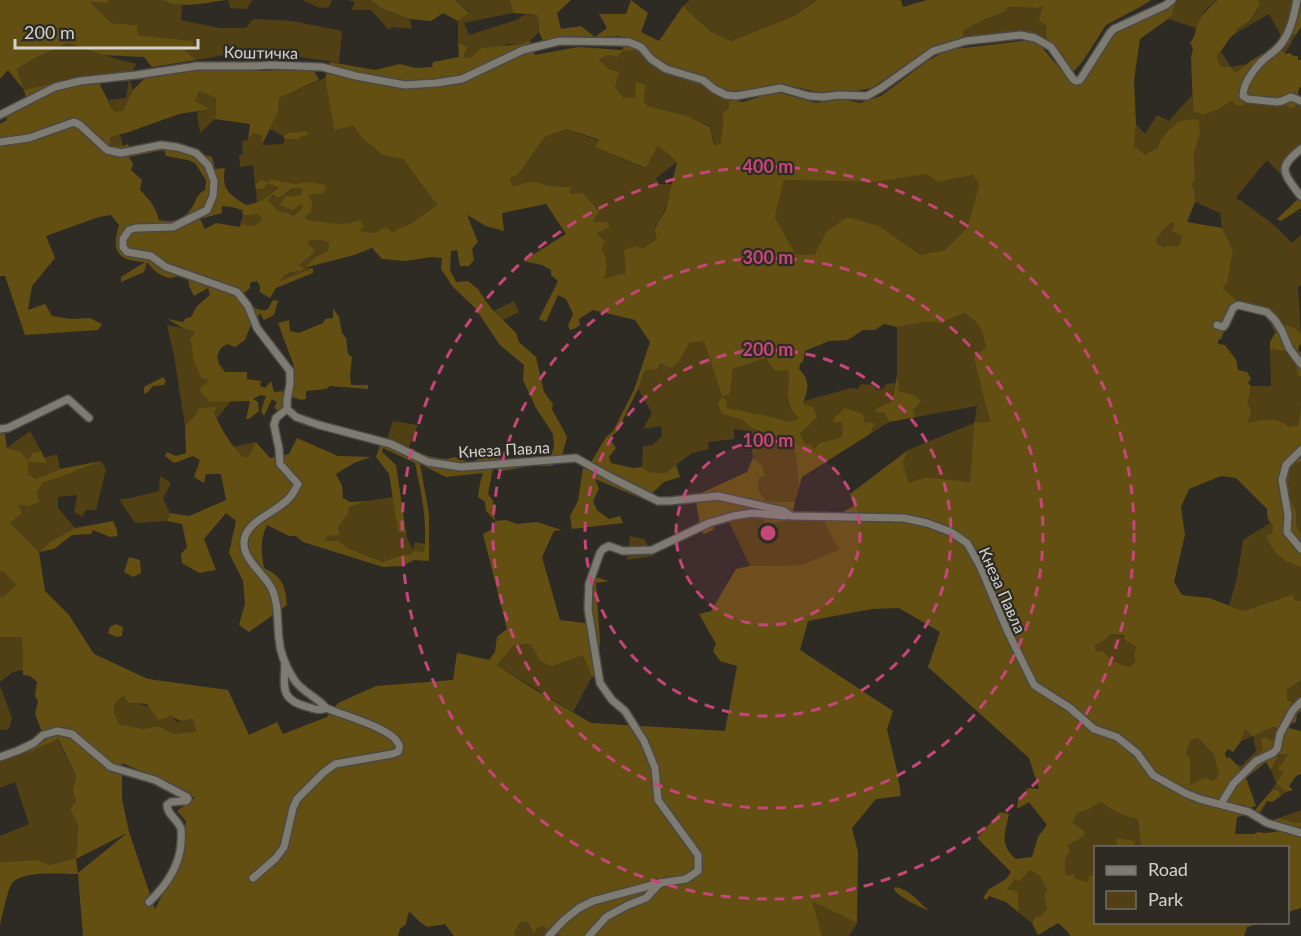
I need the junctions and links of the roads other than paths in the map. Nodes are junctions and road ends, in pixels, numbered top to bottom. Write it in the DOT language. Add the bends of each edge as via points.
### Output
graph roads {
  1 [pos="1173,0"];
  2 [pos="1297,0"];
  3 [pos="1301,101"];
  4 [pos="0,115"];
  5 [pos="0,142"];
  6 [pos="1301,149"];
  7 [pos="1301,196"];
  8 [pos="1217,325"];
  9 [pos="1301,364"];
  10 [pos="287,409"];
  11 [pos="89,418"];
  12 [pos="0,429"];
  13 [pos="1301,450"];
  14 [pos="791,516"];
  15 [pos="1301,549"];
  16 [pos="285,663"];
  17 [pos="1301,702"];
  18 [pos="326,708"];
  19 [pos="0,757"];
  20 [pos="1221,804"];
  21 [pos="1301,833"];
  22 [pos="253,878"];
  23 [pos="660,883"];
  24 [pos="149,902"];
  25 [pos="549,936"];
  26 [pos="589,936"];
  1 -- 4 [label="street, Коштичка" via="1110,33 1076,81 1051,47 1021,35 966,41 933,51 867,96 823,97 781,88 726,95 703,80 666,69 629,42 560,41 522,50 462,78 436,83 405,85 322,67 197,66 55,87"];
  2 -- 3 [label="street" via="1287,34 1260,63 1243,96 1277,102 1291,97"];
  5 -- 10 [label="street" via="29,138 74,122 107,150 121,153 161,145 196,153 208,165 214,181 207,210 173,227 129,230 123,247 127,252 151,256 166,267 237,292 257,328 290,371"];
  6 -- 7 [label="street" via="1287,162 1285,171"];
  8 -- 9 [label="street" via="1225,325 1238,305 1267,312"];
  10 -- 14 [label="street, Кнеза Павла" via="296,417 391,444 428,462 461,467 576,458 658,501 718,496"];
  10 -- 16 [label="street" via="274,425 280,464 298,484 284,504 254,524 244,543 250,561 272,589"];
  11 -- 12 [label="street" via="68,399"];
  13 -- 15 [label="street" via="1286,465 1282,480 1287,532"];
  14 -- 20 [label="street, Кнеза Павла" via="904,518 951,532 967,543 980,566 1034,685 1094,729 1117,737 1137,753 1153,775 1185,793"];
  14 -- 23 [label="street" via="733,516 651,550 606,547 600,553 589,584 588,609 600,683 644,741 655,768 658,800 698,855 698,871 686,879"];
  16 -- 18 [label="street" via="304,692"];
  16 -- 18 [label="street" via="287,698 308,708"];
  17 -- 20 [label="street" via="1280,735 1277,749 1256,761 1233,784"];
  18 -- 22 [label="street" via="381,729 398,742 398,752 335,764 323,773 297,799 284,847"];
  19 -- 24 [label="street" via="17,752 44,735 57,731 72,734 111,767 155,780 188,797 186,801 166,805 182,832 180,855 173,873"];
  20 -- 21 [label="street, Кнеза Павла"];
  23 -- 25 [label="street" via="593,901 579,908"];
  23 -- 26 [label="street" via="646,898 606,917"];
}
